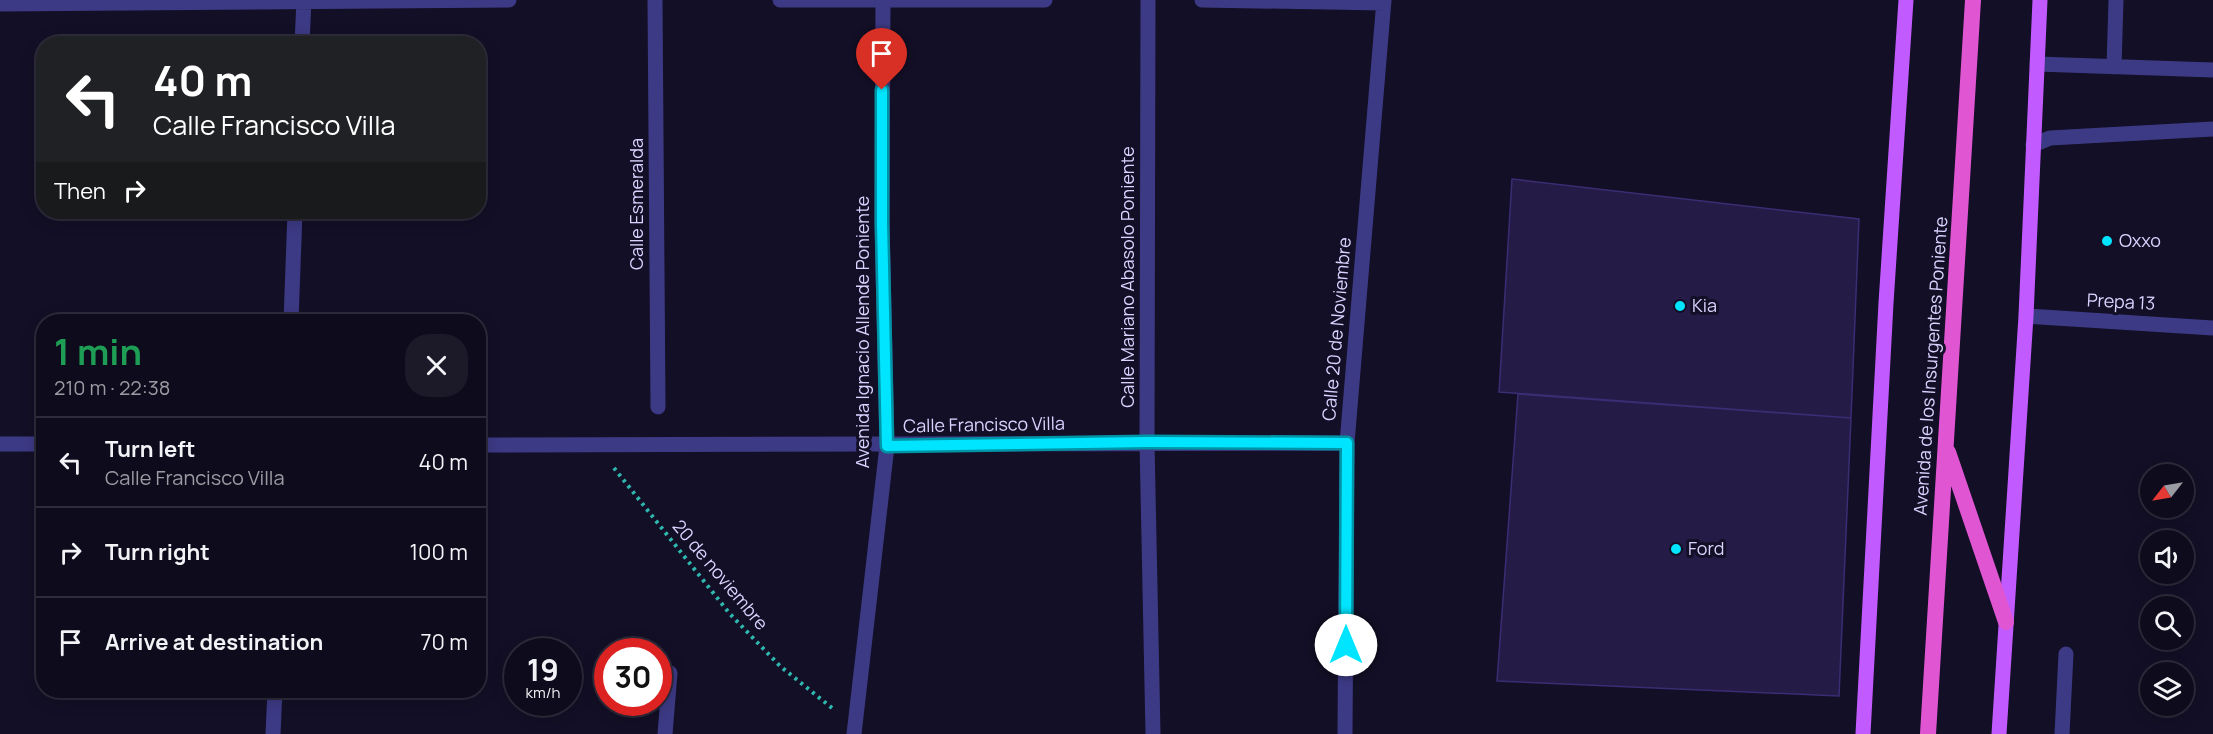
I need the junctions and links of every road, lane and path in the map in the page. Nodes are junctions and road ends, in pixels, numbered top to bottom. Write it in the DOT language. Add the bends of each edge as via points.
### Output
graph roads {
  1 [pos="509,0"];
  2 [pos="655,0"];
  3 [pos="780,0"];
  4 [pos="1045,0"];
  5 [pos="1148,0"];
  6 [pos="1202,0"];
  7 [pos="1906,0"];
  8 [pos="1973,0"];
  9 [pos="2040,0"];
  10 [pos="2116,0"];
  11 [pos="304,1"];
  12 [pos="883,1"];
  13 [pos="1384,2"];
  14 [pos="0,4"];
  15 [pos="302,36"];
  16 [pos="2037,64"];
  17 [pos="2114,67"];
  18 [pos="2213,70"];
  19 [pos="2213,129"];
  20 [pos="2033,145"];
  21 [pos="295,219"];
  22 [pos="291,314"];
  23 [pos="2026,316"];
  24 [pos="2213,328"];
  25 [pos="658,407"];
  26 [pos="1147,442"];
  27 [pos="1347,443"];
  28 [pos="0,444"];
  29 [pos="36,444"];
  30 [pos="1945,444"];
  31 [pos="486,445"];
  32 [pos="593,445"];
  33 [pos="887,446"];
  34 [pos="2006,622"];
  35 [pos="2066,654"];
  36 [pos="275,698"];
  37 [pos="666,716"];
  38 [pos="854,730"];
  39 [pos="273,734"];
  40 [pos="665,734"];
  41 [pos="1153,734"];
  42 [pos="1345,734"];
  43 [pos="1863,734"];
  44 [pos="1928,734"];
  45 [pos="1999,734"];
  46 [pos="2062,734"];
  1 -- 11 [label="street"];
  2 -- 25 [label="street, Calle Esmeralda"];
  3 -- 12 [label="street"];
  4 -- 12 [label="street"];
  5 -- 26 [label="street, Calle Mariano Abasolo Poniente"];
  6 -- 13 [label="street"];
  7 -- 43 [label="main road"];
  8 -- 30 [label="highway, Avenida de los Insurgentes Poniente"];
  9 -- 16 [label="main road"];
  10 -- 17 [label="street"];
  11 -- 14 [label="street"];
  11 -- 15 [label="street"];
  12 -- 33 [label="street, Avenida Ignacio Allende Poniente"];
  13 -- 27 [label="street, Calle 20 de Noviembre"];
  16 -- 17 [label="street"];
  16 -- 20 [label="main road"];
  17 -- 18 [label="street"];
  19 -- 20 [label="street" via="2050,138"];
  20 -- 23 [label="main road"];
  21 -- 22 [label="street"];
  23 -- 24 [label="street, Prepa 13"];
  23 -- 34 [label="main road"];
  26 -- 27 [label="street, Calle Francisco Villa"];
  26 -- 33 [label="street, Calle Francisco Villa"];
  26 -- 41 [label="street, Calle Mariano Abasolo Poniente"];
  27 -- 42 [label="street, Calle 20 de Noviembre"];
  28 -- 29 [label="street"];
  30 -- 34 [label="highway"];
  30 -- 44 [label="highway, Avenida de los Insurgentes Poniente"];
  31 -- 32 [label="street, Calle Francisco Villa"];
  32 -- 33 [label="street, Calle Francisco Villa"];
  32 -- 38 [label="path, 20 de noviembre" via="730,614 780,666"];
  33 -- 38 [label="street, Avenida Ignacio Allende Poniente"];
  34 -- 45 [label="main road"];
  35 -- 46 [label="street"];
  36 -- 39 [label="street"];
  37 -- 40 [label="street"];
}
